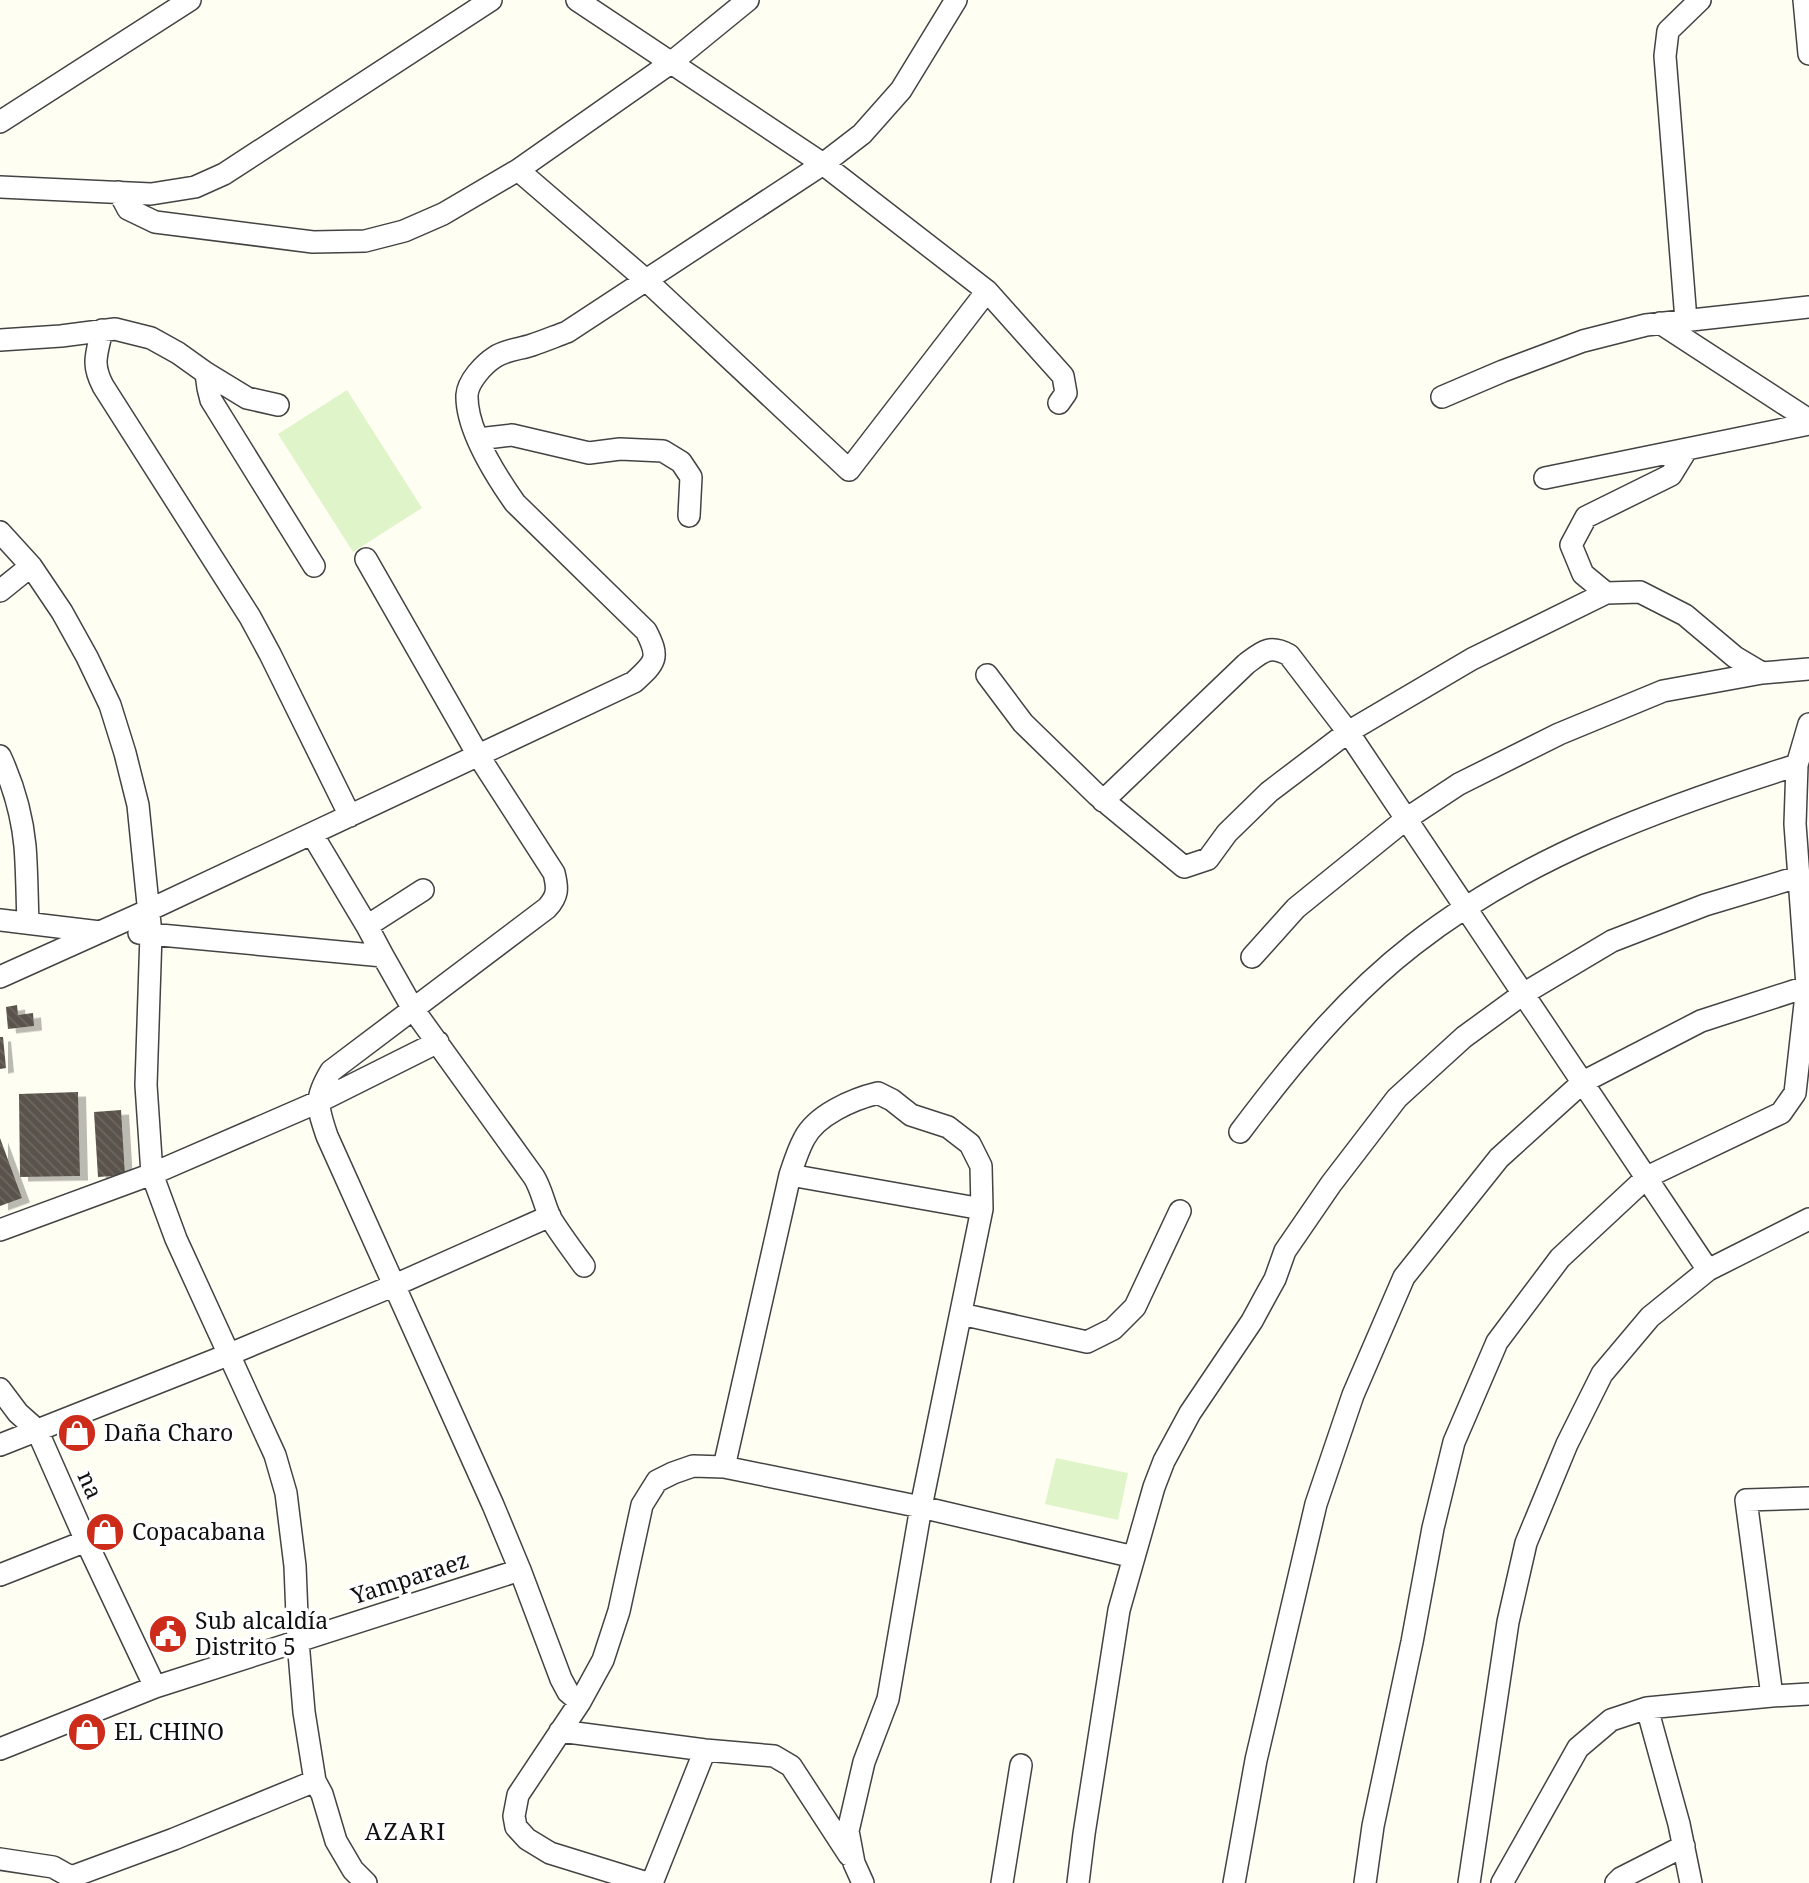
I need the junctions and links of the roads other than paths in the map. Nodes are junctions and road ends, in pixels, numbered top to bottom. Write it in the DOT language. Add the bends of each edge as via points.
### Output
graph roads {
  1 [pos="190,0"];
  2 [pos="491,0"];
  3 [pos="577,0"];
  4 [pos="748,0"];
  5 [pos="956,0"];
  6 [pos="1700,0"];
  7 [pos="1804,0"];
  8 [pos="1809,54"];
  9 [pos="672,62"];
  10 [pos="0,122"];
  11 [pos="823,164"];
  12 [pos="518,170"];
  13 [pos="0,187"];
  14 [pos="119,192"];
  15 [pos="647,281"];
  16 [pos="987,291"];
  17 [pos="1809,307"];
  18 [pos="1686,320"];
  19 [pos="1660,323"];
  20 [pos="102,330"];
  21 [pos="0,340"];
  22 [pos="206,373"];
  23 [pos="1441,397"];
  24 [pos="1059,403"];
  25 [pos="278,405"];
  26 [pos="1809,422"];
  27 [pos="478,439"];
  28 [pos="1687,449"];
  29 [pos="1545,478"];
  30 [pos="689,516"];
  31 [pos="0,532"];
  32 [pos="366,559"];
  33 [pos="31,566"];
  34 [pos="314,566"];
  35 [pos="0,592"];
  36 [pos="1606,593"];
  37 [pos="1809,669"];
  38 [pos="1762,673"];
  39 [pos="987,675"];
  40 [pos="1809,724"];
  41 [pos="1348,732"];
  42 [pos="478,755"];
  43 [pos="0,756"];
  44 [pos="1797,765"];
  45 [pos="1103,801"];
  46 [pos="350,816"];
  47 [pos="1406,820"];
  48 [pos="312,834"];
  49 [pos="1798,877"];
  50 [pos="423,890"];
  51 [pos="1465,907"];
  52 [pos="149,911"];
  53 [pos="0,920"];
  54 [pos="28,923"];
  55 [pos="368,926"];
  56 [pos="101,932"];
  57 [pos="151,934"];
  58 [pos="383,956"];
  59 [pos="1252,957"];
  60 [pos="0,977"];
  61 [pos="1808,986"];
  62 [pos="1523,994"];
  63 [pos="414,1009"];
  64 [pos="438,1042"];
  65 [pos="1583,1082"];
  66 [pos="318,1102"];
  67 [pos="1240,1132"];
  68 [pos="152,1174"];
  69 [pos="790,1175"];
  70 [pos="1647,1177"];
  71 [pos="982,1209"];
  72 [pos="1180,1211"];
  73 [pos="550,1216"];
  74 [pos="1809,1219"];
  75 [pos="0,1230"];
  76 [pos="584,1266"];
  77 [pos="1707,1270"];
  78 [pos="395,1284"];
  79 [pos="961,1314"];
  80 [pos="230,1354"];
  81 [pos="0,1389"];
  82 [pos="37,1430"];
  83 [pos="0,1445"];
  84 [pos="724,1467"];
  85 [pos="1809,1498"];
  86 [pos="921,1507"];
  87 [pos="86,1541"];
  88 [pos="1134,1557"];
  89 [pos="520,1570"];
  90 [pos="0,1575"];
  91 [pos="298,1641"];
  92 [pos="155,1687"];
  93 [pos="1809,1694"];
  94 [pos="1772,1696"];
  95 [pos="580,1702"];
  96 [pos="1647,1708"];
  97 [pos="560,1731"];
  98 [pos="0,1749"];
  99 [pos="705,1750"];
  100 [pos="1021,1765"];
  101 [pos="315,1781"];
  102 [pos="1684,1846"];
  103 [pos="0,1859"];
  104 [pos="854,1863"];
  105 [pos="72,1880"];
  106 [pos="366,1883"];
  107 [pos="650,1883"];
  108 [pos="863,1883"];
  109 [pos="1002,1883"];
  110 [pos="1078,1883"];
  111 [pos="1234,1883"];
  112 [pos="1365,1883"];
  113 [pos="1469,1883"];
  114 [pos="1502,1883"];
  115 [pos="1616,1883"];
  116 [pos="1691,1883"];
  1 -- 10 [label="street"];
  2 -- 14 [label="street" via="224,174 195,187 151,194"];
  3 -- 9 [label="street"];
  4 -- 9 [label="street"];
  5 -- 11 [label="street" via="901,90 862,134"];
  6 -- 18 [label="street" via="1668,31 1665,56"];
  7 -- 8 [label="street"];
  9 -- 11 [label="street"];
  9 -- 12 [label="street"];
  11 -- 15 [label="street"];
  11 -- 16 [label="street"];
  12 -- 14 [label="street" via="443,214 365,241 313,242 155,222 128,209"];
  12 -- 15 [label="street"];
  13 -- 14 [label="street"];
  15 -- 16 [label="street" via="849,470"];
  15 -- 27 [label="street" via="567,332 497,356 479,371 467,392"];
  16 -- 24 [label="street" via="1063,376 1066,393"];
  17 -- 18 [label="street"];
  18 -- 19 [label="street"];
  19 -- 23 [label="street" via="1583,341"];
  19 -- 26 [label="street"];
  20 -- 21 [label="street"];
  20 -- 22 [label="street" via="151,338"];
  20 -- 46 [label="street" via="96,362 99,379 250,617"];
  22 -- 25 [label="street" via="247,398"];
  22 -- 34 [label="street" via="211,400"];
  26 -- 28 [label="street"];
  27 -- 30 [label="street" via="512,435 589,453 663,451 681,462 691,477"];
  27 -- 42 [label="street" via="516,503 646,631 654,646 649,668 634,681"];
  28 -- 29 [label="street"];
  28 -- 36 [label="street" via="1671,475 1586,517 1571,545 1583,574"];
  31 -- 33 [label="street"];
  32 -- 42 [label="street"];
  33 -- 35 [label="street"];
  33 -- 52 [label="street" via="62,612 110,705 138,805"];
  36 -- 38 [label="street" via="1640,592 1685,615"];
  36 -- 41 [label="street" via="1472,659"];
  37 -- 38 [label="street"];
  38 -- 47 [label="street" via="1663,691 1614,710 1459,784"];
  39 -- 45 [label="street" via="1023,723"];
  40 -- 44 [label="street"];
  41 -- 45 [label="street" via="1269,792 1208,859 1184,867"];
  41 -- 45 [label="street" via="1289,655 1278,649 1262,652"];
  41 -- 47 [label="street"];
  42 -- 46 [label="street"];
  42 -- 63 [label="street" via="554,873 556,898"];
  43 -- 54 [label="street" via="18,804 25,845"];
  44 -- 49 [label="street"];
  44 -- 51 [label="street" via="1636,821 1564,852"];
  46 -- 48 [label="street"];
  47 -- 51 [label="street"];
  47 -- 59 [label="street" via="1296,908"];
  48 -- 52 [label="street"];
  48 -- 55 [label="street"];
  49 -- 61 [label="street"];
  49 -- 62 [label="street" via="1705,905 1612,941"];
  50 -- 55 [label="street"];
  51 -- 62 [label="street"];
  51 -- 67 [label="street" via="1412,946 1353,999 1281,1077"];
  52 -- 56 [label="street"];
  52 -- 57 [label="street"];
  53 -- 54 [label="street"];
  54 -- 56 [label="street"];
  55 -- 58 [label="street"];
  56 -- 57 [label="street"];
  56 -- 60 [label="street"];
  57 -- 58 [label="street"];
  57 -- 68 [label="street" via="146,1084"];
  58 -- 63 [label="street"];
  61 -- 65 [label="street" via="1701,1021"];
  61 -- 70 [label="street" via="1795,1093 1781,1113"];
  62 -- 65 [label="street"];
  62 -- 88 [label="street" via="1464,1037 1397,1098 1331,1184 1285,1251 1252,1321 1164,1461"];
  63 -- 64 [label="street"];
  63 -- 66 [label="street" via="331,1071"];
  64 -- 66 [label="street"];
  64 -- 73 [label="street" via="534,1177"];
  65 -- 70 [label="street"];
  65 -- 111 [label="street" via="1499,1158 1399,1288 1353,1395 1316,1503 1256,1760"];
  66 -- 68 [label="street"];
  66 -- 78 [label="street" via="327,1136"];
  68 -- 75 [label="street"];
  68 -- 80 [label="street" via="176,1239"];
  69 -- 71 [label="street"];
  69 -- 71 [label="street" via="805,1136 823,1118 878,1093 911,1115 948,1127 970,1144 981,1166"];
  69 -- 84 [label="street"];
  70 -- 77 [label="street"];
  70 -- 112 [label="street" via="1560,1258 1497,1342 1454,1442 1433,1528"];
  71 -- 79 [label="street"];
  72 -- 79 [label="street" via="1135,1307 1113,1329 1087,1342"];
  73 -- 76 [label="street"];
  73 -- 78 [label="street"];
  74 -- 77 [label="street"];
  77 -- 113 [label="street" via="1650,1317 1602,1374 1526,1543 1508,1622"];
  78 -- 80 [label="street"];
  78 -- 89 [label="street"];
  79 -- 86 [label="street"];
  80 -- 82 [label="street"];
  80 -- 91 [label="street" via="275,1455 286,1493"];
  81 -- 82 [label="street, na"];
  82 -- 83 [label="street"];
  82 -- 87 [label="street, na"];
  84 -- 86 [label="street"];
  84 -- 95 [label="street" via="693,1466 673,1473 657,1481 642,1505 619,1611 603,1660"];
  85 -- 94 [label="street" via="1746,1500"];
  86 -- 88 [label="street"];
  86 -- 104 [label="street" via="888,1699 864,1762 848,1831"];
  87 -- 90 [label="street"];
  87 -- 92 [label="street, na"];
  88 -- 110 [label="street" via="1119,1610"];
  89 -- 91 [label="street, Yamparaez"];
  89 -- 95 [label="street" via="561,1679"];
  91 -- 92 [label="street, Yamparaez"];
  91 -- 101 [label="street"];
  92 -- 98 [label="street, Yamparaez"];
  93 -- 94 [label="street"];
  94 -- 96 [label="street"];
  95 -- 97 [label="street"];
  96 -- 102 [label="street"];
  96 -- 114 [label="street" via="1611,1720 1578,1748"];
  97 -- 99 [label="street"];
  97 -- 107 [label="street" via="517,1795 516,1827 550,1853"];
  99 -- 104 [label="street" via="774,1756 791,1766"];
  99 -- 107 [label="street"];
  100 -- 109 [label="street"];
  101 -- 105 [label="street"];
  101 -- 106 [label="street" via="335,1841"];
  102 -- 115 [label="street"];
  102 -- 116 [label="street"];
  103 -- 105 [label="street" via="53,1867"];
  104 -- 108 [label="street"];
}
